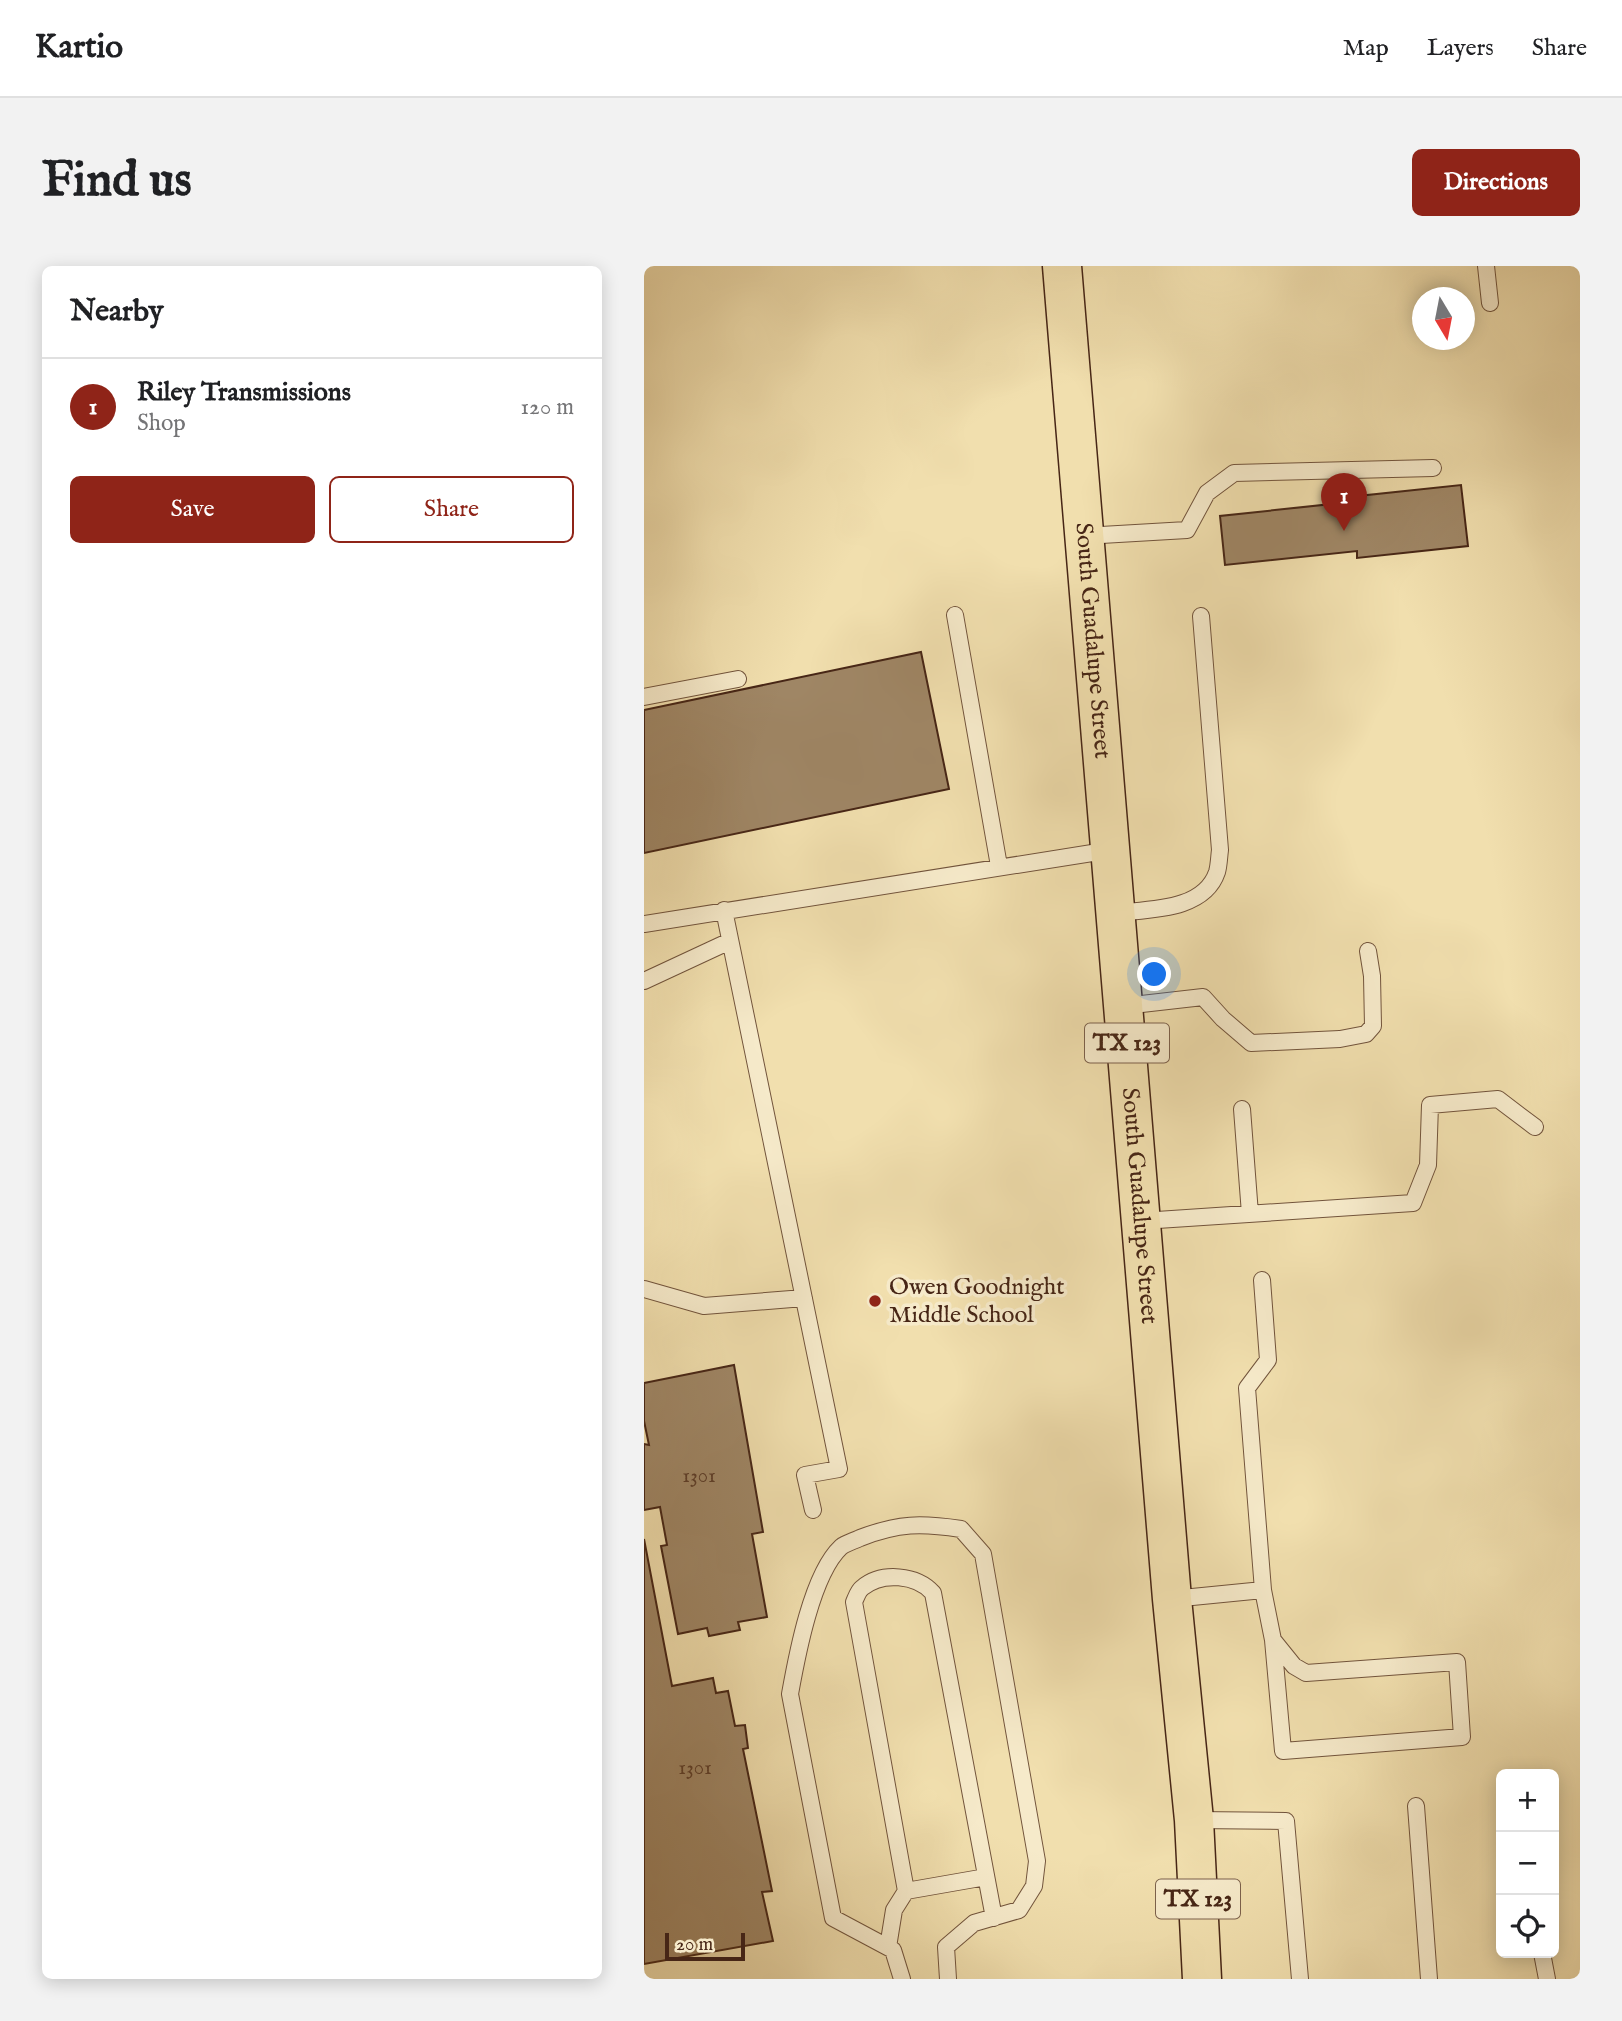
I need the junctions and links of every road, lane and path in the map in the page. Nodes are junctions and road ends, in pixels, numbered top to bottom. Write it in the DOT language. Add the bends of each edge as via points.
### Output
graph roads {
  1 [pos="1062,266"];
  2 [pos="1486,266"];
  3 [pos="1490,303"];
  4 [pos="1433,468"];
  5 [pos="1084,536"];
  6 [pos="955,615"];
  7 [pos="1201,616"];
  8 [pos="738,679"];
  9 [pos="644,697"];
  10 [pos="1111,850"];
  11 [pos="999,866"];
  12 [pos="724,910"];
  13 [pos="1116,913"];
  14 [pos="644,925"];
  15 [pos="730,941"];
  16 [pos="1368,951"];
  17 [pos="644,981"];
  18 [pos="1124,1006"];
  19 [pos="1242,1109"];
  20 [pos="1535,1127"];
  21 [pos="1250,1214"];
  22 [pos="1142,1222"];
  23 [pos="1262,1280"];
  24 [pos="644,1289"];
  25 [pos="804,1298"];
  26 [pos="813,1510"];
  27 [pos="1263,1590"];
  28 [pos="1172,1599"];
  29 [pos="1273,1640"];
  30 [pos="1416,1806"];
  31 [pos="1194,1820"];
  32 [pos="986,1877"];
  33 [pos="906,1891"];
  34 [pos="994,1918"];
  35 [pos="888,1947"];
  36 [pos="1543,1958"];
  37 [pos="902,1979"];
  38 [pos="948,1979"];
  39 [pos="1202,1979"];
  40 [pos="1300,1979"];
  41 [pos="1429,1979"];
  42 [pos="1547,1979"];
  1 -- 5 [label="main road, South Guadalupe Street / TX 123"];
  2 -- 3 [label="lane"];
  4 -- 5 [label="lane" via="1234,472 1208,493 1187,530"];
  5 -- 10 [label="main road, South Guadalupe Street / TX 123"];
  6 -- 11 [label="lane"];
  7 -- 13 [label="lane" via="1220,850 1217,873 1203,893 1179,905"];
  8 -- 9 [label="lane"];
  10 -- 11 [label="lane"];
  10 -- 13 [label="main road, South Guadalupe Street / TX 123"];
  11 -- 12 [label="lane"];
  12 -- 14 [label="lane"];
  12 -- 15 [label="lane"];
  13 -- 18 [label="main road, South Guadalupe Street / TX 123"];
  15 -- 17 [label="lane"];
  15 -- 25 [label="lane"];
  16 -- 18 [label="lane" via="1373,1026 1366,1034 1251,1044 1203,997"];
  18 -- 22 [label="main road, South Guadalupe Street / TX 123"];
  19 -- 21 [label="lane"];
  20 -- 21 [label="lane" via="1498,1098 1430,1105 1428,1165 1413,1203"];
  21 -- 22 [label="lane"];
  22 -- 28 [label="main road, South Guadalupe Street / TX 123"];
  23 -- 27 [label="lane" via="1268,1360 1247,1388"];
  24 -- 25 [label="lane" via="704,1306"];
  25 -- 26 [label="lane" via="839,1469 805,1475"];
  27 -- 28 [label="lane"];
  27 -- 29 [label="lane"];
  28 -- 31 [label="main road, South Guadalupe Street / TX 123"];
  29 -- 29 [label="lane" via="1283,1751 1462,1737 1457,1662 1306,1673 1294,1666"];
  30 -- 41 [label="lane"];
  31 -- 39 [label="main road, South Guadalupe Street / TX 123"];
  31 -- 40 [label="lane" via="1286,1821"];
  32 -- 33 [label="lane"];
  32 -- 33 [label="lane" via="933,1593 924,1583 902,1577 877,1581 861,1588 853,1602"];
  32 -- 34 [label="lane"];
  33 -- 35 [label="lane" via="894,1910"];
  34 -- 35 [label="lane" via="1019,1910 1034,1886 1037,1861 983,1554 961,1529 921,1524 880,1530 842,1546 820,1576 790,1694 832,1918"];
  34 -- 38 [label="lane" via="974,1923 946,1947"];
  35 -- 37 [label="lane"];
  36 -- 42 [label="lane"];
}
